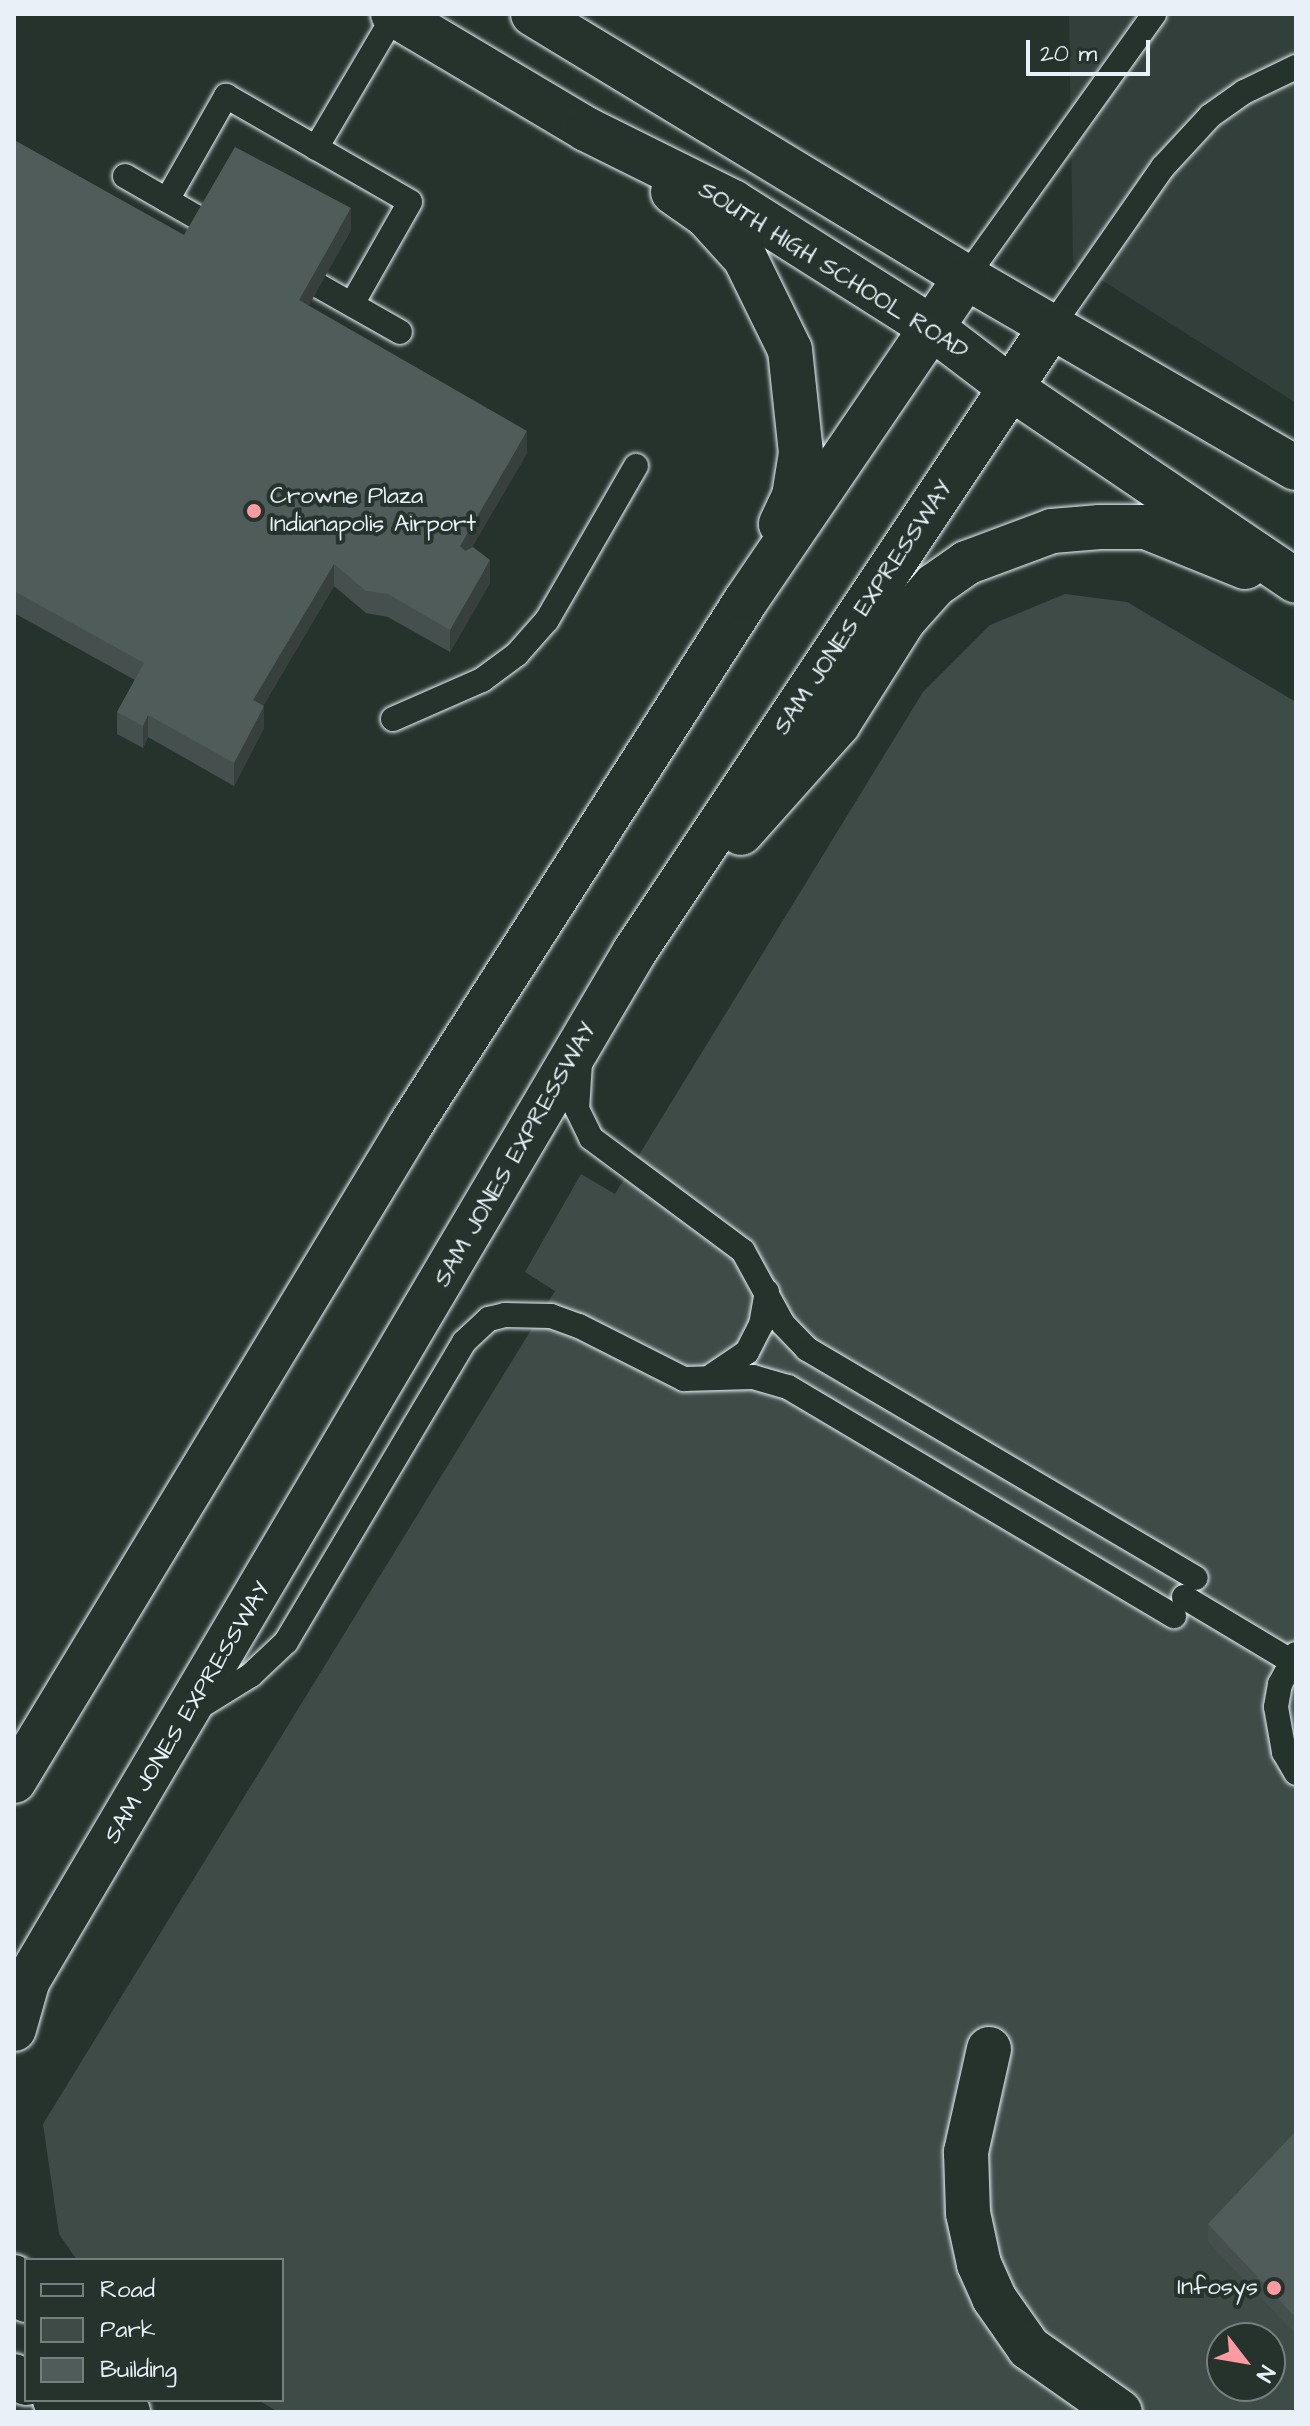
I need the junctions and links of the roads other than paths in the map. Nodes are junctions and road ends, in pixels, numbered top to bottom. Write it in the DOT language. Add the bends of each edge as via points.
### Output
graph roads {
  1 [pos="394,14"];
  2 [pos="533,14"];
  3 [pos="1154,14"];
  4 [pos="1296,67"];
  5 [pos="586,129"];
  6 [pos="316,148"];
  7 [pos="125,176"];
  8 [pos="167,200"];
  9 [pos="205,222"];
  10 [pos="966,277"];
  11 [pos="319,286"];
  12 [pos="352,304"];
  13 [pos="1052,326"];
  14 [pos="931,327"];
  15 [pos="400,332"];
  16 [pos="1011,388"];
  17 [pos="636,466"];
  18 [pos="1296,468"];
  19 [pos="1296,581"];
  20 [pos="1296,587"];
  21 [pos="745,602"];
  22 [pos="393,719"];
  23 [pos="635,951"];
  24 [pos="601,1007"];
  25 [pos="767,1292"];
  26 [pos="702,1379"];
  27 [pos="1184,1597"];
  28 [pos="1294,1657"];
  29 [pos="187,1714"];
  30 [pos="1296,1773"];
  31 [pos="14,1781"];
  32 [pos="20,1993"];
  33 [pos="14,2029"];
  34 [pos="989,2049"];
  35 [pos="14,2277"];
  36 [pos="24,2296"];
  37 [pos="58,2402"];
  38 [pos="76,2412"];
  39 [pos="1120,2412"];
  1 -- 5 [label="main road, SOUTH HIGH SCHOOL ROAD"];
  1 -- 6 [label="lane"];
  2 -- 10 [label="main road"];
  3 -- 10 [label="lane"];
  4 -- 13 [label="lane" via="1244,92 1210,116 1163,167"];
  5 -- 14 [label="main road, SOUTH HIGH SCHOOL ROAD" via="733,202"];
  5 -- 21 [label="main road" via="728,237 750,268 790,350 798,386 801,453 794,496"];
  6 -- 8 [label="lane" via="226,96"];
  6 -- 12 [label="lane" via="410,202"];
  7 -- 8 [label="lane"];
  8 -- 9 [label="lane"];
  10 -- 13 [label="main road"];
  10 -- 14 [label="main road"];
  11 -- 12 [label="lane"];
  12 -- 15 [label="lane"];
  13 -- 16 [label="main road, SAM JONES EXPRESSWAY"];
  13 -- 18 [label="main road"];
  14 -- 16 [label="main road, SOUTH HIGH SCHOOL ROAD"];
  14 -- 21 [label="main road"];
  16 -- 19 [label="main road, SOUTH HIGH SCHOOL ROAD"];
  16 -- 23 [label="main road, SAM JONES EXPRESSWAY"];
  17 -- 22 [label="lane" via="547,620 517,654 482,680"];
  20 -- 23 [label="main road" via="1146,527 1052,531 966,563 935,585 903,621 838,724"];
  21 -- 31 [label="main road" via="410,1126"];
  23 -- 24 [label="main road, SAM JONES EXPRESSWAY"];
  24 -- 25 [label="lane" via="577,1073 577,1109 584,1129 610,1155 743,1251"];
  24 -- 29 [label="main road, SAM JONES EXPRESSWAY"];
  25 -- 26 [label="lane" via="761,1325 747,1352 727,1369"];
  25 -- 27 [label="lane" via="783,1324 807,1349"];
  26 -- 27 [label="lane" via="753,1377 788,1387"];
  26 -- 29 [label="lane" via="666,1372 607,1338 551,1316 489,1319 464,1342 286,1642 251,1675"];
  27 -- 28 [label="lane"];
  28 -- 30 [label="lane" via="1276,1707 1284,1752"];
  29 -- 32 [label="main road, SAM JONES EXPRESSWAY"];
  32 -- 33 [label="main road, SAM JONES EXPRESSWAY"];
  34 -- 39 [label="main road" via="966,2152 968,2213 979,2264 994,2298 1029,2348"];
  35 -- 36 [label="main road"];
  37 -- 38 [label="main road"];
}
